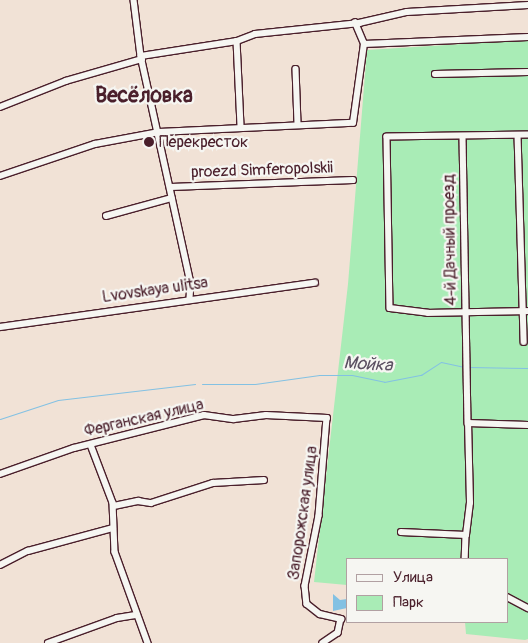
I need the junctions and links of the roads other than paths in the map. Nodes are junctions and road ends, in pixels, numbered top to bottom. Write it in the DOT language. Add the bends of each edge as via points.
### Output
graph roads {
  1 [pos="134,0"];
  2 [pos="528,5"];
  3 [pos="357,23"];
  4 [pos="528,36"];
  5 [pos="237,41"];
  6 [pos="364,44"];
  7 [pos="142,57"];
  8 [pos="296,69"];
  9 [pos="528,72"];
  10 [pos="435,74"];
  11 [pos="0,107"];
  12 [pos="298,124"];
  13 [pos="241,128"];
  14 [pos="159,132"];
  15 [pos="518,135"];
  16 [pos="528,135"];
  17 [pos="463,137"];
  18 [pos="0,176"];
  19 [pos="353,180"];
  20 [pos="171,187"];
  21 [pos="172,198"];
  22 [pos="106,216"];
  23 [pos="315,283"];
  24 [pos="190,300"];
  25 [pos="465,311"];
  26 [pos="526,311"];
  27 [pos="0,327"];
  28 [pos="524,342"];
  29 [pos="327,418"];
  30 [pos="468,423"];
  31 [pos="528,426"];
  32 [pos="91,445"];
  33 [pos="0,474"];
  34 [pos="264,480"];
  35 [pos="114,506"];
  36 [pos="113,528"];
  37 [pos="401,532"];
  38 [pos="466,535"];
  39 [pos="464,558"];
  40 [pos="0,565"];
  41 [pos="508,598"];
  42 [pos="528,608"];
  43 [pos="137,615"];
  44 [pos="48,643"];
  45 [pos="148,643"];
  46 [pos="324,643"];
  1 -- 7 [label="street"];
  2 -- 3 [label="street" via="407,12"];
  3 -- 5 [label="street" via="255,34"];
  3 -- 6 [label="street"];
  4 -- 6 [label="street"];
  5 -- 7 [label="street"];
  5 -- 13 [label="street"];
  6 -- 12 [label="street" via="353,123"];
  7 -- 11 [label="street" via="66,81"];
  7 -- 14 [label="street"];
  8 -- 12 [label="street"];
  9 -- 10 [label="street"];
  12 -- 13 [label="street"];
  13 -- 14 [label="street"];
  14 -- 18 [label="street" via="95,144"];
  14 -- 20 [label="street"];
  15 -- 16 [label="street"];
  15 -- 17 [label="street"];
  15 -- 26 [label="street"];
  17 -- 25 [label="street, 4-й Дачный проезд"];
  17 -- 25 [label="street" via="388,137 390,308 428,313"];
  19 -- 20 [label="street, proezd Simferopolskii"];
  20 -- 21 [label="street"];
  21 -- 22 [label="street"];
  21 -- 24 [label="street" via="191,284"];
  23 -- 24 [label="street, Lvovskaya ulitsa"];
  24 -- 27 [label="street, Lvovskaya ulitsa"];
  25 -- 26 [label="street"];
  25 -- 30 [label="street, 4-й Дачный проезд"];
  26 -- 28 [label="street"];
  29 -- 32 [label="street, Ферганская улица" via="266,415 234,419 204,416"];
  29 -- 46 [label="street, Запорожская улица" via="319,516 306,586 307,604 320,614 341,619 338,633"];
  30 -- 31 [label="street"];
  30 -- 38 [label="street, 4-й Дачный проезд" via="470,503"];
  32 -- 33 [label="street, Ферганская улица"];
  32 -- 35 [label="street"];
  34 -- 35 [label="street" via="213,484 151,503 138,501"];
  35 -- 36 [label="street"];
  36 -- 40 [label="street" via="28,550"];
  36 -- 43 [label="street" via="115,552"];
  37 -- 38 [label="street"];
  38 -- 39 [label="street, 4-й Дачный проезд"];
  41 -- 42 [label="street"];
  43 -- 44 [label="street" via="117,618"];
  43 -- 45 [label="street"];
}
